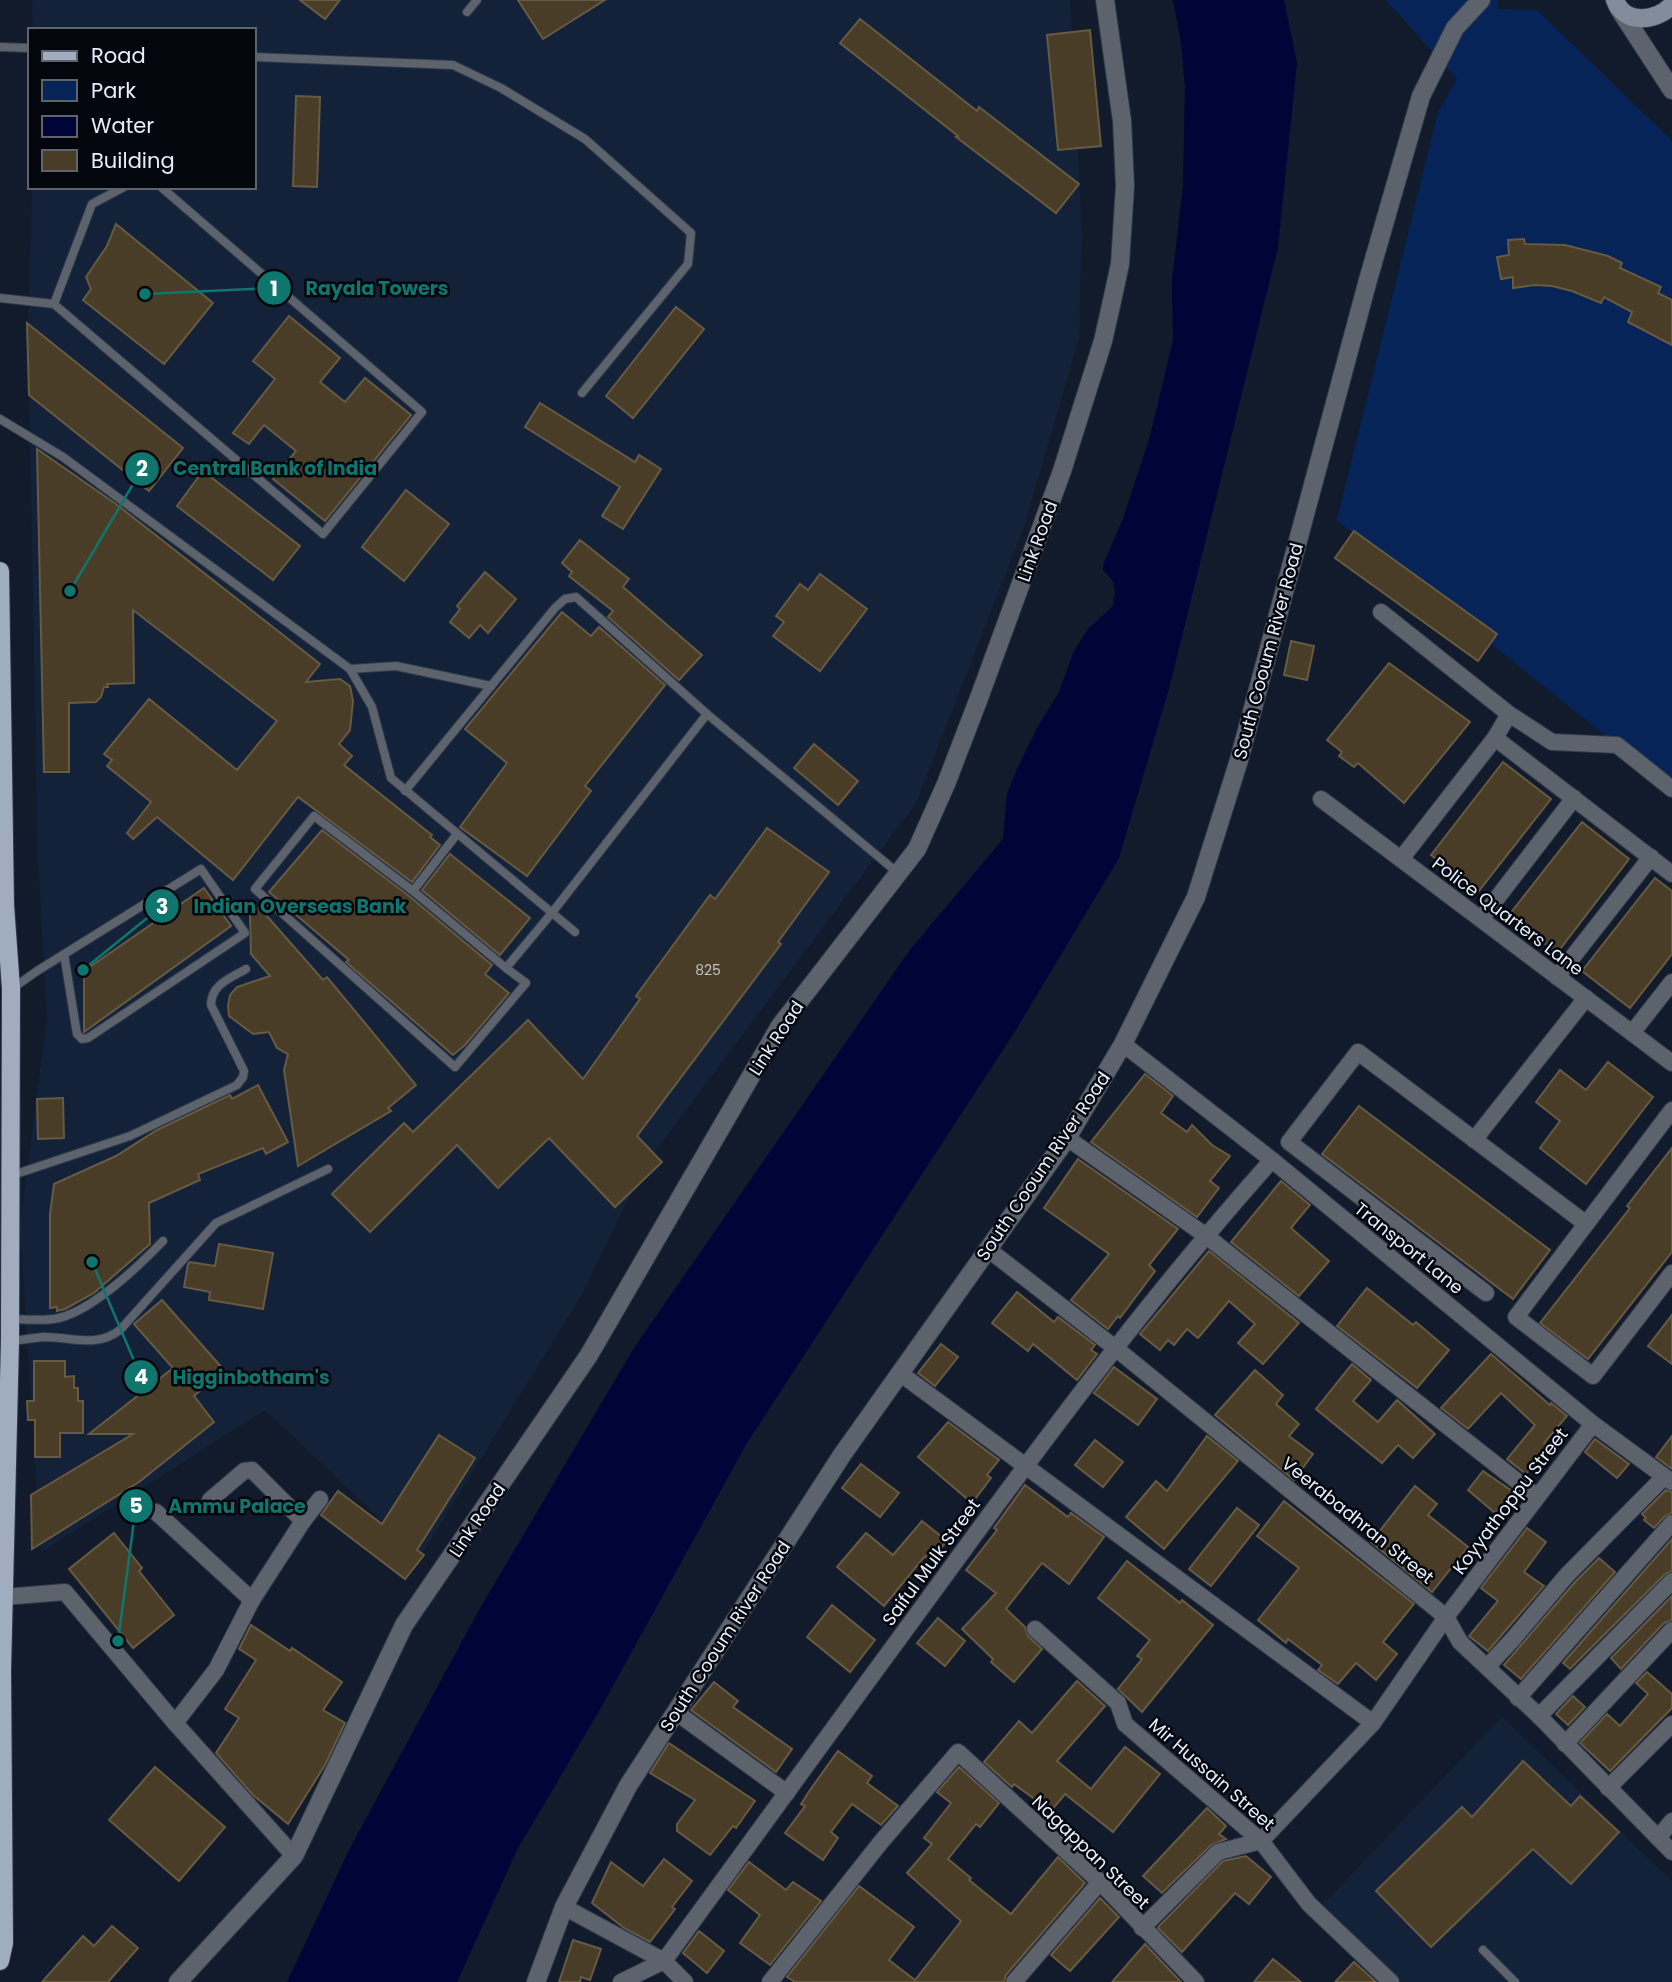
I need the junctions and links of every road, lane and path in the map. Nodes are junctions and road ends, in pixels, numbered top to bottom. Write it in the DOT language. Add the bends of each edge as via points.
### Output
graph roads {
  1 [pos="477,0"];
  2 [pos="1105,0"];
  3 [pos="1481,0"];
  4 [pos="1616,3"];
  5 [pos="1672,5"];
  6 [pos="467,12"];
  7 [pos="0,47"];
  8 [pos="28,48"];
  9 [pos="256,57"];
  10 [pos="1672,86"];
  11 [pos="120,189"];
  12 [pos="163,189"];
  13 [pos="0,298"];
  14 [pos="54,304"];
  15 [pos="582,393"];
  16 [pos="0,419"];
  17 [pos="0,571"];
  18 [pos="1381,612"];
  19 [pos="350,669"];
  20 [pos="491,686"];
  21 [pos="708,714"];
  22 [pos="1509,714"];
  23 [pos="1495,738"];
  24 [pos="1672,789"];
  25 [pos="405,791"];
  26 [pos="1574,798"];
  27 [pos="1321,799"];
  28 [pos="457,834"];
  29 [pos="1651,857"];
  30 [pos="1401,859"];
  31 [pos="899,874"];
  32 [pos="1672,874"];
  33 [pos="413,891"];
  34 [pos="3,906"];
  35 [pos="551,914"];
  36 [pos="1480,919"];
  37 [pos="575,932"];
  38 [pos="64,954"];
  39 [pos="506,968"];
  40 [pos="246,969"];
  41 [pos="1557,977"];
  42 [pos="1672,982"];
  43 [pos="11,989"];
  44 [pos="1586,998"];
  45 [pos="1632,1033"];
  46 [pos="1123,1044"];
  47 [pos="1672,1063"];
  48 [pos="1672,1110"];
  49 [pos="1067,1138"];
  50 [pos="1474,1140"];
  51 [pos="1272,1160"];
  52 [pos="328,1169"];
  53 [pos="10,1176"];
  54 [pos="1586,1223"];
  55 [pos="1205,1235"];
  56 [pos="163,1241"];
  57 [pos="989,1250"];
  58 [pos="1672,1273"];
  59 [pos="1486,1293"];
  60 [pos="10,1319"];
  61 [pos="10,1341"];
  62 [pos="1114,1347"];
  63 [pos="901,1374"];
  64 [pos="1593,1423"];
  65 [pos="1025,1465"];
  66 [pos="1668,1479"];
  67 [pos="1536,1496"];
  68 [pos="320,1499"];
  69 [pos="210,1500"];
  70 [pos="156,1512"];
  71 [pos="303,1521"];
  72 [pos="1672,1524"];
  73 [pos="1672,1581"];
  74 [pos="5,1598"];
  75 [pos="252,1600"];
  76 [pos="1446,1617"];
  77 [pos="1,1629"];
  78 [pos="1035,1629"];
  79 [pos="1672,1630"];
  80 [pos="1487,1667"];
  81 [pos="1,1670"];
  82 [pos="1518,1698"];
  83 [pos="677,1713"];
  84 [pos="1539,1716"];
  85 [pos="175,1723"];
  86 [pos="1373,1723"];
  87 [pos="1672,1724"];
  88 [pos="1565,1744"];
  89 [pos="1608,1788"];
  90 [pos="787,1793"];
  91 [pos="1672,1821"];
  92 [pos="1658,1838"];
  93 [pos="1261,1841"];
  94 [pos="1672,1852"];
  95 [pos="294,1856"];
  96 [pos="1100,1882"];
  97 [pos="564,1907"];
  98 [pos="1142,1928"];
  99 [pos="1483,1950"];
  100 [pos="0,1961"];
  101 [pos="664,1961"];
  102 [pos="178,1982"];
  103 [pos="536,1982"];
  104 [pos="621,1982"];
  105 [pos="685,1982"];
  106 [pos="770,1982"];
  107 [pos="1014,1982"];
  108 [pos="1196,1982"];
  109 [pos="1391,1982"];
  110 [pos="1515,1982"];
  1 -- 6 [label="lane"];
  2 -- 31 [label="street, Link Road" via="1122,121 1125,186 1119,264 1106,327 1062,471 979,698 917,849"];
  3 -- 46 [label="street, South Cooum River Road" via="1455,28 1421,96 1239,760 1196,897"];
  4 -- 5 [label="main road" via="1630,17 1642,19"];
  4 -- 10 [label="street"];
  7 -- 8 [label="lane"];
  9 -- 15 [label="lane" via="453,65 501,88 584,139 691,233 688,264"];
  11 -- 14 [label="lane" via="92,204"];
  12 -- 14 [label="lane" via="422,412 323,534"];
  13 -- 14 [label="lane"];
  16 -- 19 [label="lane" via="63,457"];
  17 -- 34 [label="main road"];
  18 -- 22 [label="street"];
  19 -- 20 [label="lane" via="396,666"];
  19 -- 25 [label="lane" via="372,707 391,778"];
  20 -- 21 [label="lane" via="555,608 576,597"];
  20 -- 25 [label="lane"];
  21 -- 31 [label="lane"];
  21 -- 35 [label="lane"];
  22 -- 23 [label="street"];
  22 -- 24 [label="street" via="1552,742 1617,745"];
  23 -- 26 [label="street"];
  23 -- 30 [label="street"];
  25 -- 28 [label="lane"];
  26 -- 29 [label="street"];
  26 -- 36 [label="street"];
  27 -- 30 [label="street, Police Quarters Lane"];
  28 -- 33 [label="lane"];
  28 -- 35 [label="lane"];
  29 -- 32 [label="street"];
  29 -- 41 [label="street"];
  30 -- 36 [label="street, Police Quarters Lane"];
  31 -- 95 [label="street, Link Road" via="780,1026 589,1355 404,1625"];
  33 -- 39 [label="lane"];
  33 -- 39 [label="lane" via="314,816 255,889 454,1067 526,983"];
  34 -- 43 [label="main road"];
  35 -- 37 [label="lane"];
  35 -- 39 [label="lane"];
  36 -- 41 [label="street, Police Quarters Lane"];
  38 -- 38 [label="lane" via="201,869 245,933 82,1039 76,1034"];
  38 -- 43 [label="lane"];
  40 -- 53 [label="lane" via="216,987 211,997 244,1071 237,1085 130,1136"];
  41 -- 44 [label="street, Police Quarters Lane"];
  42 -- 45 [label="street"];
  43 -- 53 [label="main road"];
  44 -- 45 [label="street, Police Quarters Lane"];
  44 -- 50 [label="street"];
  45 -- 47 [label="street, Police Quarters Lane"];
  46 -- 49 [label="street, South Cooum River Road"];
  46 -- 51 [label="street, Transport Lane"];
  48 -- 54 [label="street"];
  49 -- 55 [label="street"];
  49 -- 57 [label="street, South Cooum River Road"];
  50 -- 54 [label="street"];
  50 -- 59 [label="street" via="1358,1052 1289,1142"];
  51 -- 55 [label="street, Saiful Mulk Street"];
  51 -- 64 [label="street, Transport Lane"];
  52 -- 61 [label="lane" via="216,1223 109,1338"];
  53 -- 60 [label="main road"];
  54 -- 58 [label="street" via="1516,1317 1593,1376"];
  55 -- 62 [label="street, Saiful Mulk Street"];
  55 -- 67 [label="street"];
  56 -- 60 [label="lane" via="105,1293 76,1310 55,1319"];
  57 -- 62 [label="street, Veerabadhran Street"];
  57 -- 63 [label="street, South Cooum River Road"];
  60 -- 61 [label="main road"];
  61 -- 74 [label="main road"];
  62 -- 65 [label="street, Saiful Mulk Street"];
  62 -- 76 [label="street, Veerabadhran Street"];
  63 -- 65 [label="street"];
  63 -- 83 [label="street, South Cooum River Road" via="842,1455"];
  64 -- 66 [label="street, Transport Lane"];
  64 -- 67 [label="street, Koyyathoppu Street"];
  65 -- 86 [label="street"];
  65 -- 90 [label="street, Saiful Mulk Street"];
  66 -- 80 [label="street" via="1567,1575"];
  67 -- 76 [label="street, Koyyathoppu Street"];
  68 -- 71 [label="street"];
  69 -- 71 [label="street" via="251,1469"];
  70 -- 75 [label="street"];
  71 -- 75 [label="street"];
  72 -- 82 [label="street"];
  73 -- 84 [label="street"];
  74 -- 77 [label="main road"];
  74 -- 85 [label="street" via="65,1592"];
  75 -- 85 [label="street" via="216,1670"];
  76 -- 80 [label="street, Veerabadhran Street" via="1460,1642"];
  76 -- 86 [label="street, Koyyathoppu Street"];
  77 -- 81 [label="main road"];
  78 -- 93 [label="street, Mir Hussain Street" via="1118,1703 1125,1724"];
  79 -- 88 [label="street"];
  80 -- 82 [label="street, Veerabadhran Street"];
  81 -- 100 [label="main road" via="4,1943"];
  82 -- 84 [label="street, Veerabadhran Street"];
  83 -- 90 [label="street"];
  83 -- 97 [label="street, South Cooum River Road" via="628,1786"];
  84 -- 88 [label="street, Veerabadhran Street"];
  85 -- 95 [label="street"];
  86 -- 93 [label="street, Koyyathoppu Street"];
  87 -- 89 [label="street"];
  88 -- 89 [label="street, Veerabadhran Street"];
  89 -- 92 [label="street, Veerabadhran Street"];
  90 -- 101 [label="street, Saiful Mulk Street"];
  91 -- 92 [label="street"];
  92 -- 94 [label="street, Veerabadhran Street"];
  93 -- 98 [label="street" via="1218,1852"];
  93 -- 109 [label="street, Mir Hussain Street" via="1309,1904"];
  95 -- 102 [label="street, Link Road"];
  96 -- 98 [label="street, Nagappan Street"];
  96 -- 106 [label="street, Nagappan Street" via="958,1752"];
  96 -- 107 [label="street"];
  97 -- 101 [label="street"];
  97 -- 103 [label="street, South Cooum River Road"];
  98 -- 108 [label="street, Nagappan Street"];
  99 -- 110 [label="lane"];
  101 -- 104 [label="street, Saiful Mulk Street"];
  101 -- 105 [label="street"];
}
